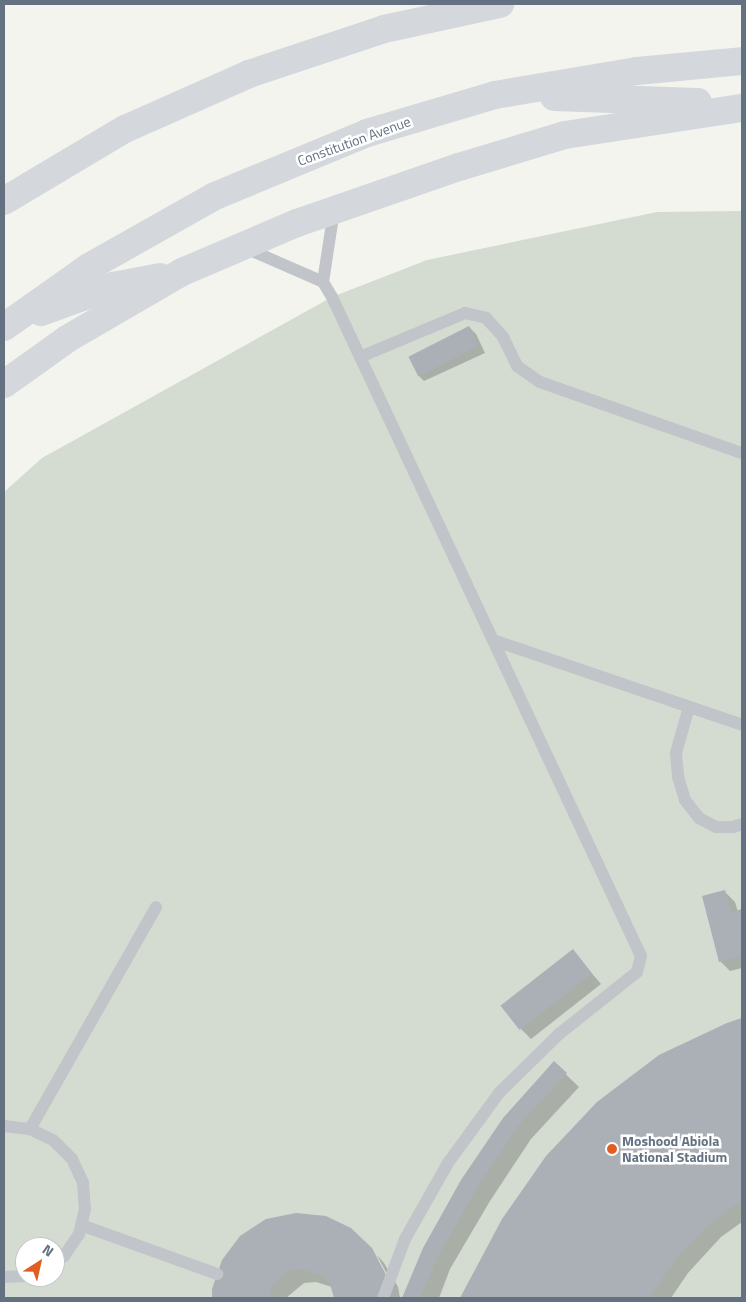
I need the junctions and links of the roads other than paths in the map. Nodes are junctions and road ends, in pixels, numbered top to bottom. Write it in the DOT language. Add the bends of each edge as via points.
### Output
graph roads {
  1 [pos="500,4"];
  2 [pos="471,8"];
  3 [pos="742,61"];
  4 [pos="495,94"];
  5 [pos="742,106"];
  6 [pos="4,201"];
  7 [pos="334,210"];
  8 [pos="242,246"];
  9 [pos="182,272"];
  10 [pos="323,282"];
  11 [pos="5,326"];
  12 [pos="360,357"];
  13 [pos="4,384"];
  14 [pos="742,453"];
  15 [pos="493,640"];
  16 [pos="690,707"];
  17 [pos="742,724"];
  18 [pos="742,824"];
  19 [pos="156,907"];
  20 [pos="4,1126"];
  21 [pos="30,1129"];
  22 [pos="81,1225"];
  23 [pos="65,1255"];
  24 [pos="217,1274"];
  25 [pos="384,1298"];
  1 -- 2 [label="highway"];
  2 -- 6 [label="highway" via="384,29 249,74 125,129"];
  3 -- 4 [label="highway, Constitution Avenue" via="636,72"];
  4 -- 5 [label="highway"];
  4 -- 11 [label="highway, Constitution Avenue" via="367,134 215,196 89,267"];
  5 -- 7 [label="highway" via="565,135"];
  7 -- 8 [label="highway"];
  7 -- 10 [label="lane"];
  8 -- 9 [label="highway"];
  8 -- 10 [label="lane"];
  9 -- 11 [label="highway" via="113,286"];
  9 -- 13 [label="highway" via="67,339"];
  10 -- 12 [label="lane"];
  12 -- 14 [label="lane" via="465,313 486,318 503,337 518,366 540,382"];
  12 -- 15 [label="lane"];
  15 -- 16 [label="lane"];
  15 -- 25 [label="lane" via="641,956 637,972 558,1034 498,1093 448,1164 405,1239"];
  16 -- 17 [label="lane"];
  16 -- 18 [label="lane" via="676,753 678,777 685,800 700,818 716,827"];
  19 -- 21 [label="lane"];
  20 -- 21 [label="lane"];
  21 -- 22 [label="lane" via="53,1140 72,1159 83,1183 85,1209"];
  22 -- 23 [label="lane" via="79,1234"];
  22 -- 24 [label="lane"];
}
